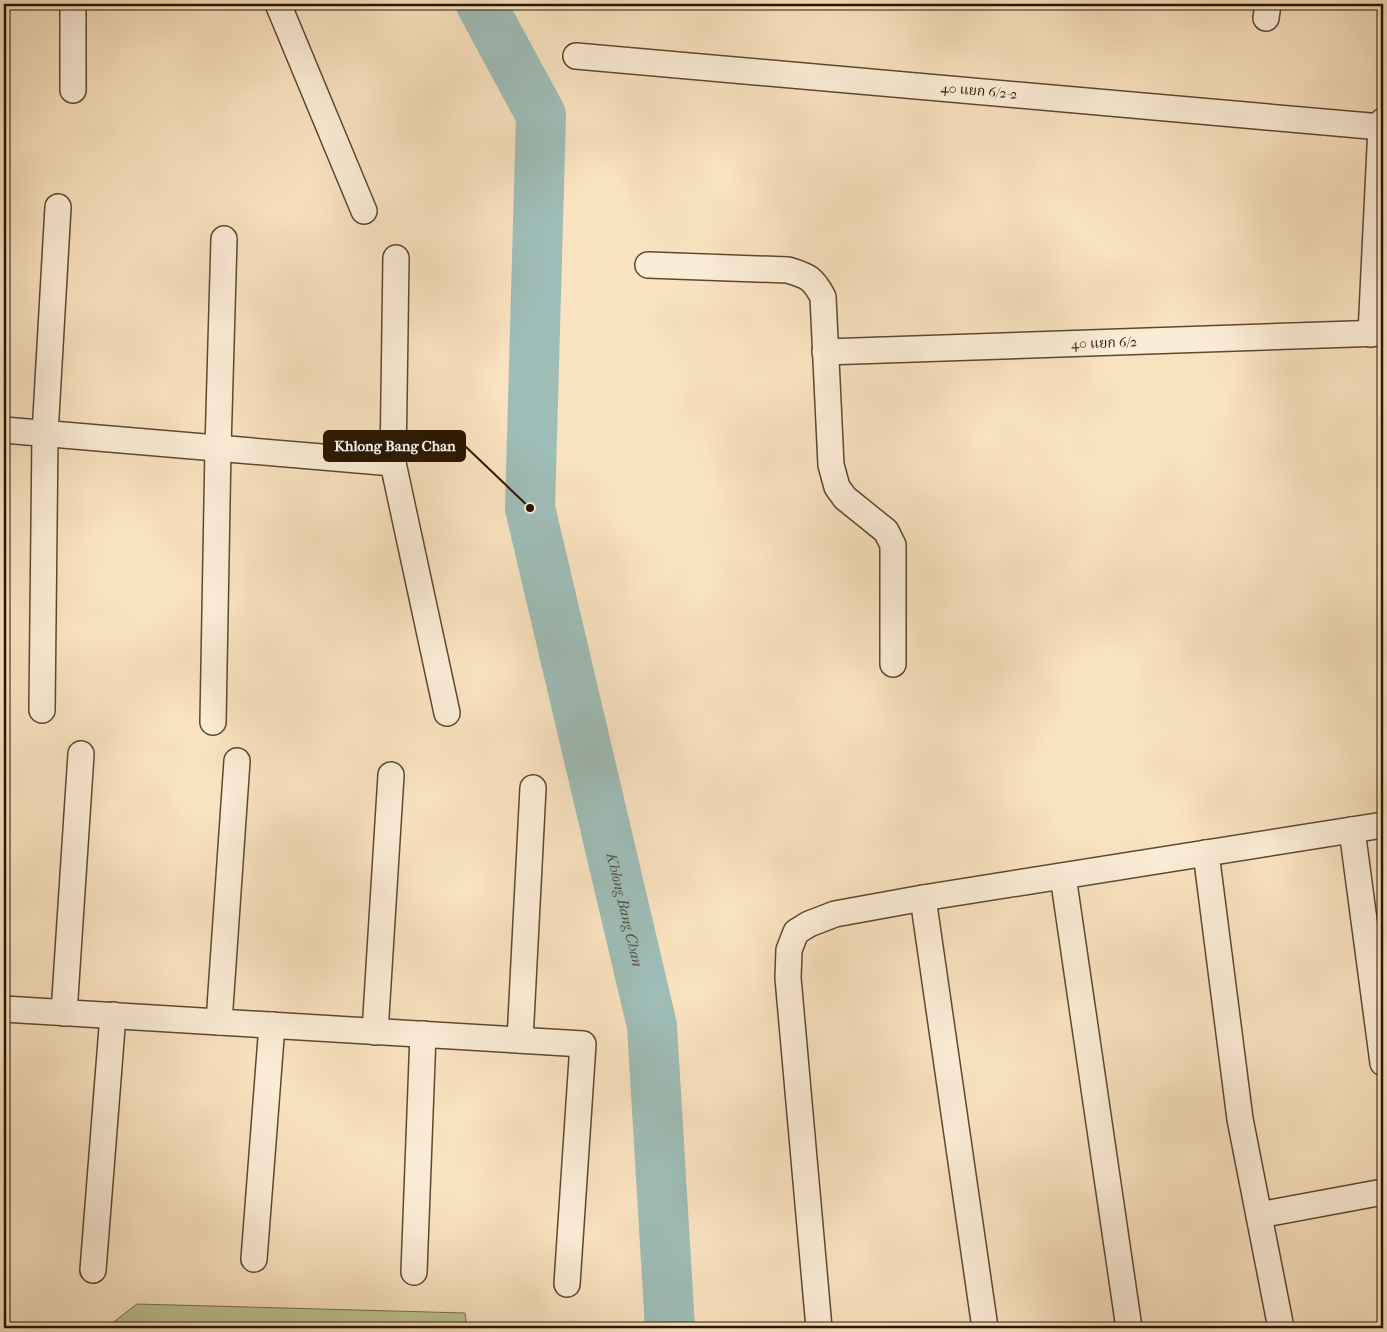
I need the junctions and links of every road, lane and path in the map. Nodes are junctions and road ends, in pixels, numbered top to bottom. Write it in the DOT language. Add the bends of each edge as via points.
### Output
graph roads {
  1 [pos="73,4"];
  2 [pos="278,4"];
  3 [pos="576,56"];
  4 [pos="73,90"];
  5 [pos="1382,124"];
  6 [pos="58,207"];
  7 [pos="364,211"];
  8 [pos="224,239"];
  9 [pos="396,258"];
  10 [pos="648,265"];
  11 [pos="1377,334"];
  12 [pos="825,352"];
  13 [pos="4,430"];
  14 [pos="44,434"];
  15 [pos="218,448"];
  16 [pos="393,463"];
  17 [pos="893,664"];
  18 [pos="42,710"];
  19 [pos="447,712"];
  20 [pos="213,722"];
  21 [pos="81,754"];
  22 [pos="237,761"];
  23 [pos="391,774"];
  24 [pos="534,788"];
  25 [pos="1383,825"];
  26 [pos="1352,830"];
  27 [pos="1206,853"];
  28 [pos="1062,876"];
  29 [pos="923,898"];
  30 [pos="4,1009"];
  31 [pos="64,1012"];
  32 [pos="113,1016"];
  33 [pos="219,1022"];
  34 [pos="272,1025"];
  35 [pos="375,1032"];
  36 [pos="423,1034"];
  37 [pos="520,1040"];
  38 [pos="1383,1063"];
  39 [pos="1383,1192"];
  40 [pos="1259,1215"];
  41 [pos="254,1259"];
  42 [pos="93,1270"];
  43 [pos="414,1272"];
  44 [pos="567,1284"];
  45 [pos="819,1328"];
  46 [pos="985,1328"];
  47 [pos="1129,1328"];
  48 [pos="1281,1328"];
  1 -- 4 [label="street"];
  2 -- 7 [label="street"];
  3 -- 5 [label="street, 40 แยก 6/2-2"];
  5 -- 11 [label="street"];
  6 -- 14 [label="street"];
  8 -- 15 [label="street"];
  9 -- 16 [label="street"];
  10 -- 12 [label="street" via="788,270 807,275 822,297"];
  11 -- 12 [label="street, 40 แยก 6/2"];
  12 -- 17 [label="street" via="831,465 837,487 856,509 886,531 892,545"];
  13 -- 14 [label="street"];
  14 -- 15 [label="street"];
  14 -- 18 [label="street"];
  15 -- 16 [label="street"];
  15 -- 20 [label="street"];
  16 -- 19 [label="street"];
  21 -- 31 [label="street"];
  22 -- 33 [label="street"];
  23 -- 35 [label="street"];
  24 -- 37 [label="street"];
  25 -- 26 [label="street"];
  26 -- 27 [label="street"];
  26 -- 38 [label="street"];
  27 -- 28 [label="street"];
  27 -- 40 [label="street" via="1240,1119"];
  28 -- 29 [label="street"];
  28 -- 47 [label="street"];
  29 -- 45 [label="street" via="835,914 809,924 796,932 789,950 788,978"];
  29 -- 46 [label="street"];
  30 -- 31 [label="street"];
  31 -- 32 [label="street"];
  32 -- 33 [label="street"];
  32 -- 42 [label="street"];
  33 -- 34 [label="street"];
  34 -- 35 [label="street"];
  34 -- 41 [label="street"];
  35 -- 36 [label="street"];
  36 -- 37 [label="street"];
  36 -- 43 [label="street"];
  37 -- 44 [label="street" via="583,1044"];
  39 -- 40 [label="street"];
  40 -- 48 [label="street"];
}
